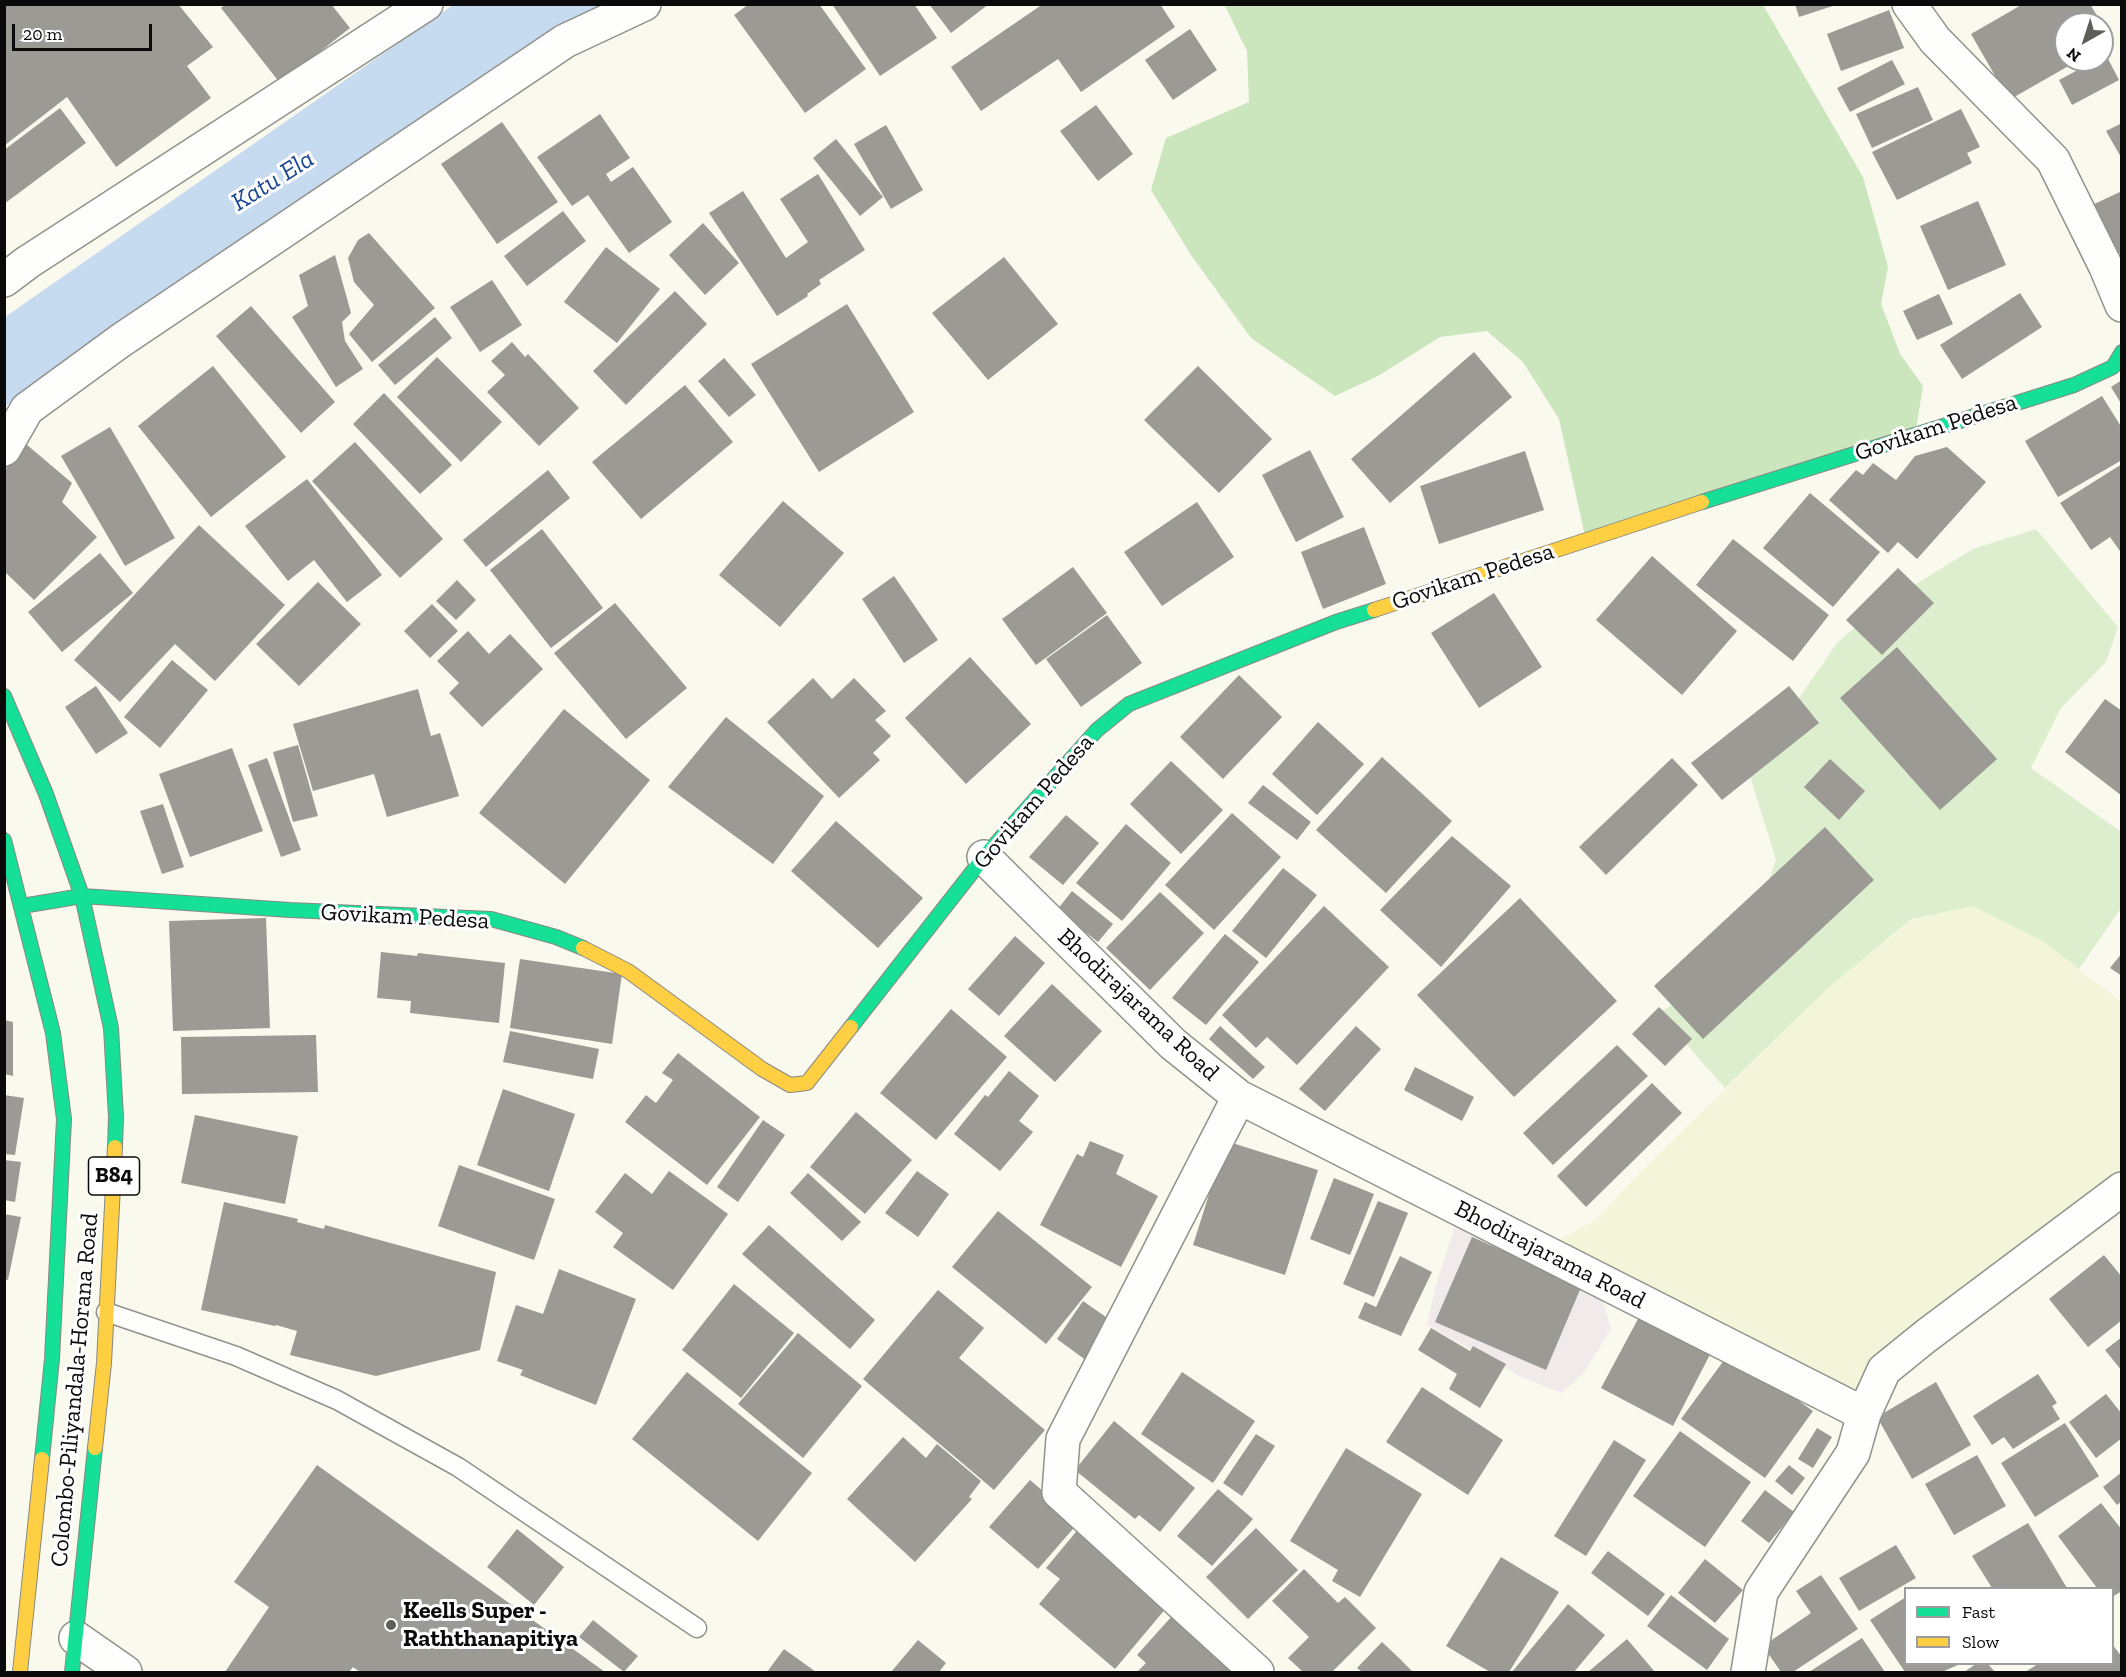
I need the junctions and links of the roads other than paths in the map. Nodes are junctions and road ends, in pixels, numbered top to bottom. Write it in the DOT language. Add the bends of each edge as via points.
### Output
graph roads {
  1 [pos="426,4"];
  2 [pos="644,4"];
  3 [pos="1909,4"];
  4 [pos="4,280"];
  5 [pos="2121,305"];
  6 [pos="2121,352"];
  7 [pos="4,449"];
  8 [pos="4,696"];
  9 [pos="4,840"];
  10 [pos="984,857"];
  11 [pos="82,896"];
  12 [pos="22,906"];
  13 [pos="1239,1097"];
  14 [pos="2121,1189"];
  15 [pos="106,1312"];
  16 [pos="1864,1414"];
  17 [pos="697,1628"];
  18 [pos="76,1638"];
  19 [pos="20,1672"];
  20 [pos="72,1672"];
  21 [pos="125,1672"];
  22 [pos="1257,1672"];
  23 [pos="1749,1672"];
  1 -- 4 [label="street"];
  2 -- 7 [label="street" via="565,41 120,341 27,409"];
  3 -- 5 [label="street" via="1935,40 2053,159"];
  6 -- 10 [label="street, Govikam Pedesa" via="2113,367 2074,385 1336,622 1129,704 1097,730"];
  8 -- 11 [label="street, Colombo-Piliyandala-Horana Road / B84" via="46,794"];
  9 -- 12 [label="street, Colombo-Piliyandala-Horana Road / B84"];
  10 -- 11 [label="street, Govikam Pedesa" via="807,1083 790,1085 762,1069 628,971 594,952 491,919"];
  10 -- 13 [label="street, Bhodirajarama Road" via="1173,1044"];
  11 -- 12 [label="street, Govikam Pedesa"];
  11 -- 15 [label="street, Colombo-Piliyandala-Horana Road / B84" via="112,1039 116,1117"];
  12 -- 19 [label="street, Colombo-Piliyandala-Horana Road / B84" via="53,1033 64,1119 52,1359"];
  13 -- 16 [label="street, Bhodirajarama Road"];
  13 -- 22 [label="street" via="1062,1439 1059,1492"];
  14 -- 16 [label="street" via="1884,1370"];
  15 -- 17 [label="lane" via="236,1356 337,1400 458,1467"];
  15 -- 18 [label="street, Colombo-Piliyandala-Horana Road / B84"];
  16 -- 23 [label="street" via="1852,1453 1761,1592"];
  18 -- 20 [label="street, Colombo-Piliyandala-Horana Road / B84"];
  18 -- 21 [label="street"];
}
